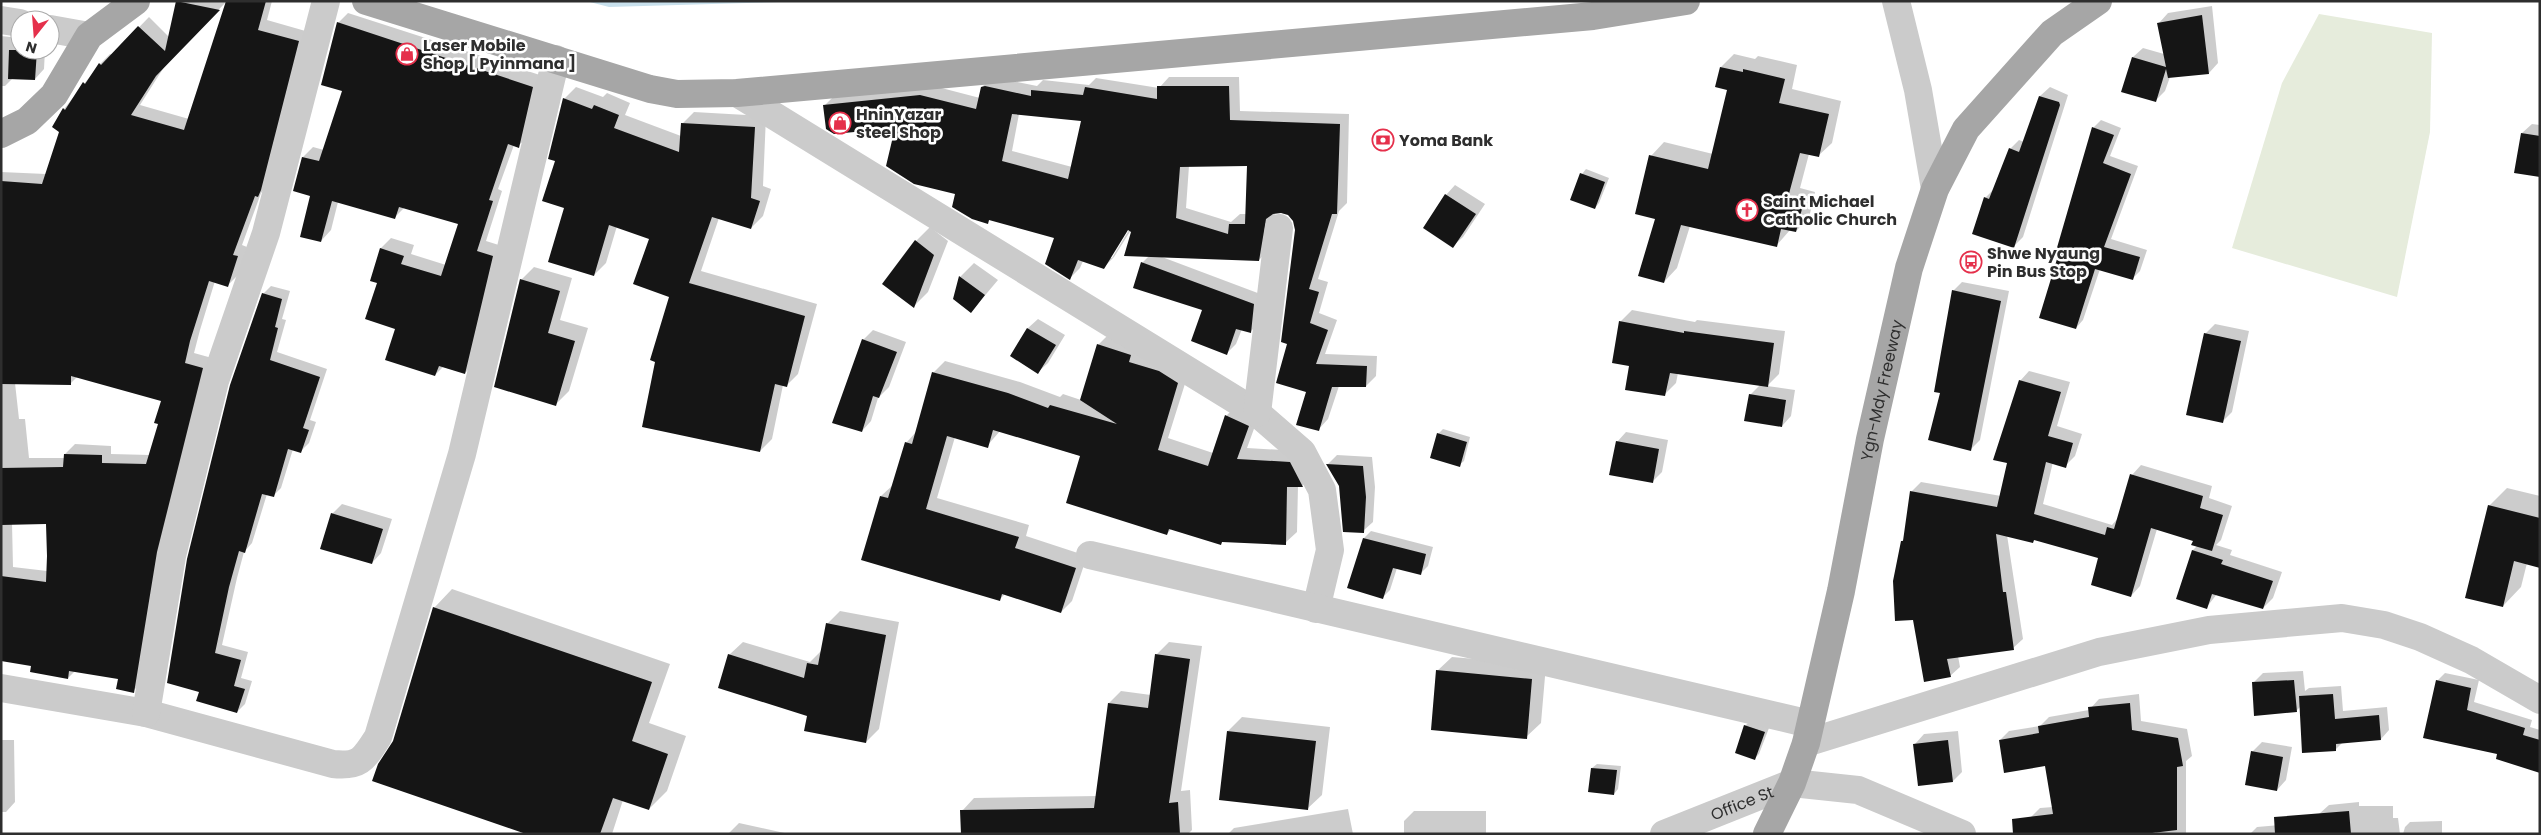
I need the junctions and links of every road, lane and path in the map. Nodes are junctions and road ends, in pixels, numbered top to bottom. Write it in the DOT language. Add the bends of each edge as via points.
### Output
graph roads {
  1 [pos="136,1"];
  2 [pos="326,1"];
  3 [pos="366,1"];
  4 [pos="1686,1"];
  5 [pos="1896,1"];
  6 [pos="2098,1"];
  7 [pos="60,31"];
  8 [pos="89,36"];
  9 [pos="556,59"];
  10 [pos="737,93"];
  11 [pos="1,134"];
  12 [pos="1935,189"];
  13 [pos="1279,228"];
  14 [pos="1257,413"];
  15 [pos="1090,555"];
  16 [pos="1316,609"];
  17 [pos="1,688"];
  18 [pos="2540,700"];
  19 [pos="146,713"];
  20 [pos="1808,734"];
  21 [pos="1792,784"];
  22 [pos="1664,834"];
  23 [pos="1767,834"];
  24 [pos="1962,834"];
  1 -- 8 [label="main road"];
  2 -- 19 [label="street" via="266,233 215,381 172,556"];
  3 -- 9 [label="main road"];
  4 -- 10 [label="main road" via="1593,16"];
  5 -- 12 [label="street" via="1918,90"];
  6 -- 12 [label="main road, Ygn-Mdy Freeway" via="2052,33 1966,129"];
  7 -- 8 [label="street"];
  8 -- 11 [label="main road" via="54,95 27,121"];
  9 -- 10 [label="main road" via="650,89 677,94"];
  9 -- 19 [label="street" via="462,454 378,738 364,759 349,766"];
  10 -- 14 [label="street"];
  12 -- 20 [label="main road, Ygn-Mdy Freeway" via="1909,268"];
  13 -- 14 [label="street"];
  14 -- 16 [label="street" via="1302,452 1322,490 1330,550"];
  15 -- 16 [label="street"];
  16 -- 20 [label="street"];
  17 -- 19 [label="street"];
  18 -- 20 [label="street" via="2471,660 2420,637 2384,625 2342,618 2209,630 2099,652"];
  20 -- 21 [label="main road, Ygn-Mdy Freeway"];
  21 -- 22 [label="street, Office St"];
  21 -- 23 [label="main road, Ygn-Mdy Freeway"];
  21 -- 24 [label="street" via="1858,790"];
}
